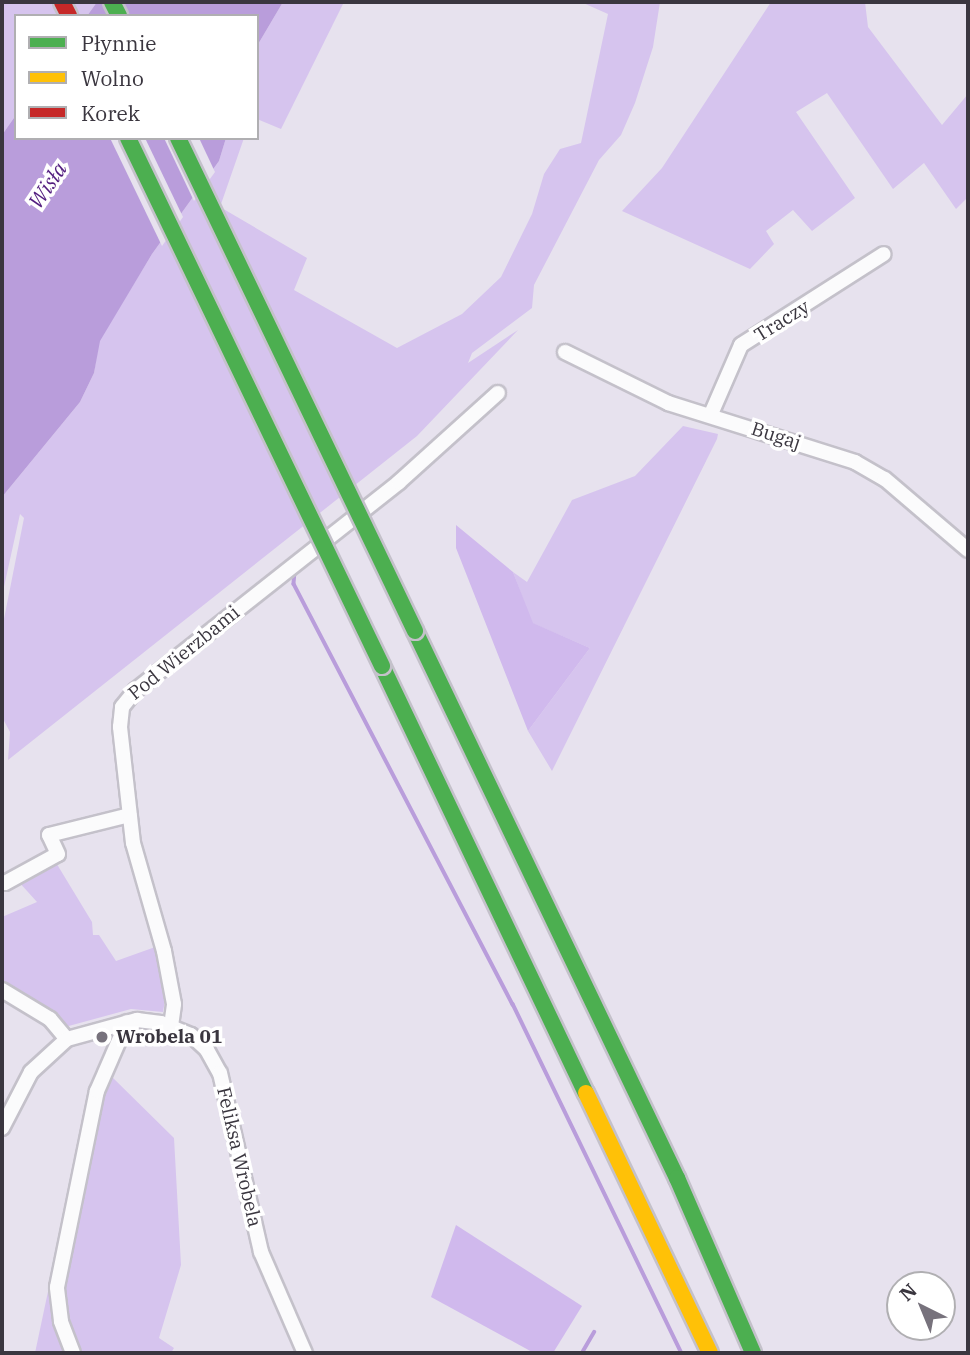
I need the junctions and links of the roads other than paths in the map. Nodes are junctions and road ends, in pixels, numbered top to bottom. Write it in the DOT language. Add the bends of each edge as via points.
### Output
graph roads {
  1 [pos="129,140"];
  2 [pos="179,140"];
  3 [pos="884,254"];
  4 [pos="565,352"];
  5 [pos="498,393"];
  6 [pos="711,414"];
  7 [pos="968,550"];
  8 [pos="130,815"];
  9 [pos="5,883"];
  10 [pos="2,989"];
  11 [pos="127,1022"];
  12 [pos="171,1026"];
  13 [pos="67,1039"];
  14 [pos="2,1128"];
  15 [pos="73,1353"];
  16 [pos="305,1353"];
  17 [pos="709,1353"];
  18 [pos="753,1353"];
  1 -- 17 [label="highway, bridge"];
  2 -- 18 [label="highway, bridge" via="677,1178"];
  3 -- 6 [label="street, Traczy" via="741,345"];
  4 -- 6 [label="street, Bugaj" via="638,391"];
  5 -- 8 [label="street, Pod Wierzbami" via="399,482 128,697 120,712 120,727"];
  6 -- 7 [label="street, Bugaj" via="855,462 885,479"];
  8 -- 9 [label="street" via="49,835 58,854"];
  8 -- 12 [label="street, Pod Wierzbami" via="133,843 164,951 174,1004"];
  10 -- 13 [label="street" via="50,1020"];
  11 -- 12 [label="street, Feliksa Wrobela"];
  11 -- 13 [label="street, Feliksa Wrobela"];
  11 -- 15 [label="street" via="97,1091 57,1287 61,1321"];
  12 -- 16 [label="street, Feliksa Wrobela" via="199,1042 220,1073 261,1252"];
  13 -- 14 [label="street, Feliksa Wrobela" via="31,1072"];
}
